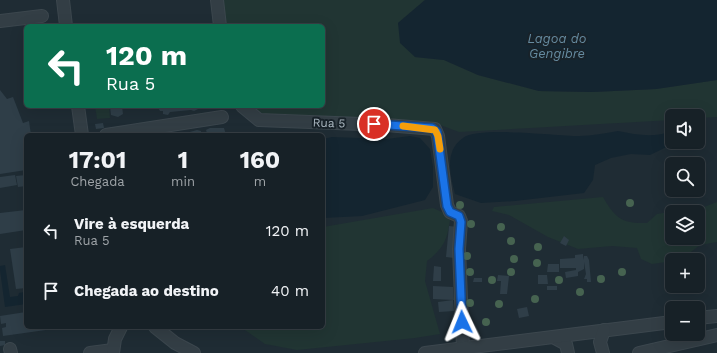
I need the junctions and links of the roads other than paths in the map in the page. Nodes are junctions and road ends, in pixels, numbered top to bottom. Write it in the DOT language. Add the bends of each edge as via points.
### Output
graph roads {
  1 [pos="62,0"];
  2 [pos="217,0"];
  3 [pos="42,16"];
  4 [pos="0,21"];
  5 [pos="66,24"];
  6 [pos="220,24"];
  7 [pos="78,108"];
  8 [pos="244,108"];
  9 [pos="222,117"];
  10 [pos="82,133"];
  11 [pos="121,133"];
  12 [pos="717,316"];
  13 [pos="705,317"];
  14 [pos="665,323"];
  15 [pos="120,329"];
  16 [pos="158,329"];
  17 [pos="604,330"];
  18 [pos="717,335"];
  19 [pos="555,338"];
  20 [pos="463,348"];
  21 [pos="113,351"];
  22 [pos="90,353"];
  23 [pos="194,353"];
  24 [pos="425,353"];
  25 [pos="568,353"];
  26 [pos="603,353"];
  27 [pos="639,353"];
  1 -- 5 [label="street"];
  2 -- 6 [label="street"];
  3 -- 4 [label="street"];
  7 -- 10 [label="street"];
  8 -- 20 [label="street, Rua 5" via="259,120 386,125 435,130 438,136 447,206 450,212 459,216 461,222 459,249"];
  9 -- 11 [label="street"];
  12 -- 13 [label="street"];
  14 -- 17 [label="street"];
  15 -- 21 [label="street"];
  16 -- 23 [label="street" via="175,343"];
  17 -- 19 [label="street"];
  17 -- 26 [label="street" via="600,342"];
  18 -- 27 [label="street"];
  19 -- 20 [label="street"];
  19 -- 25 [label="street" via="566,344"];
  20 -- 24 [label="street"];
  21 -- 22 [label="street"];
}
